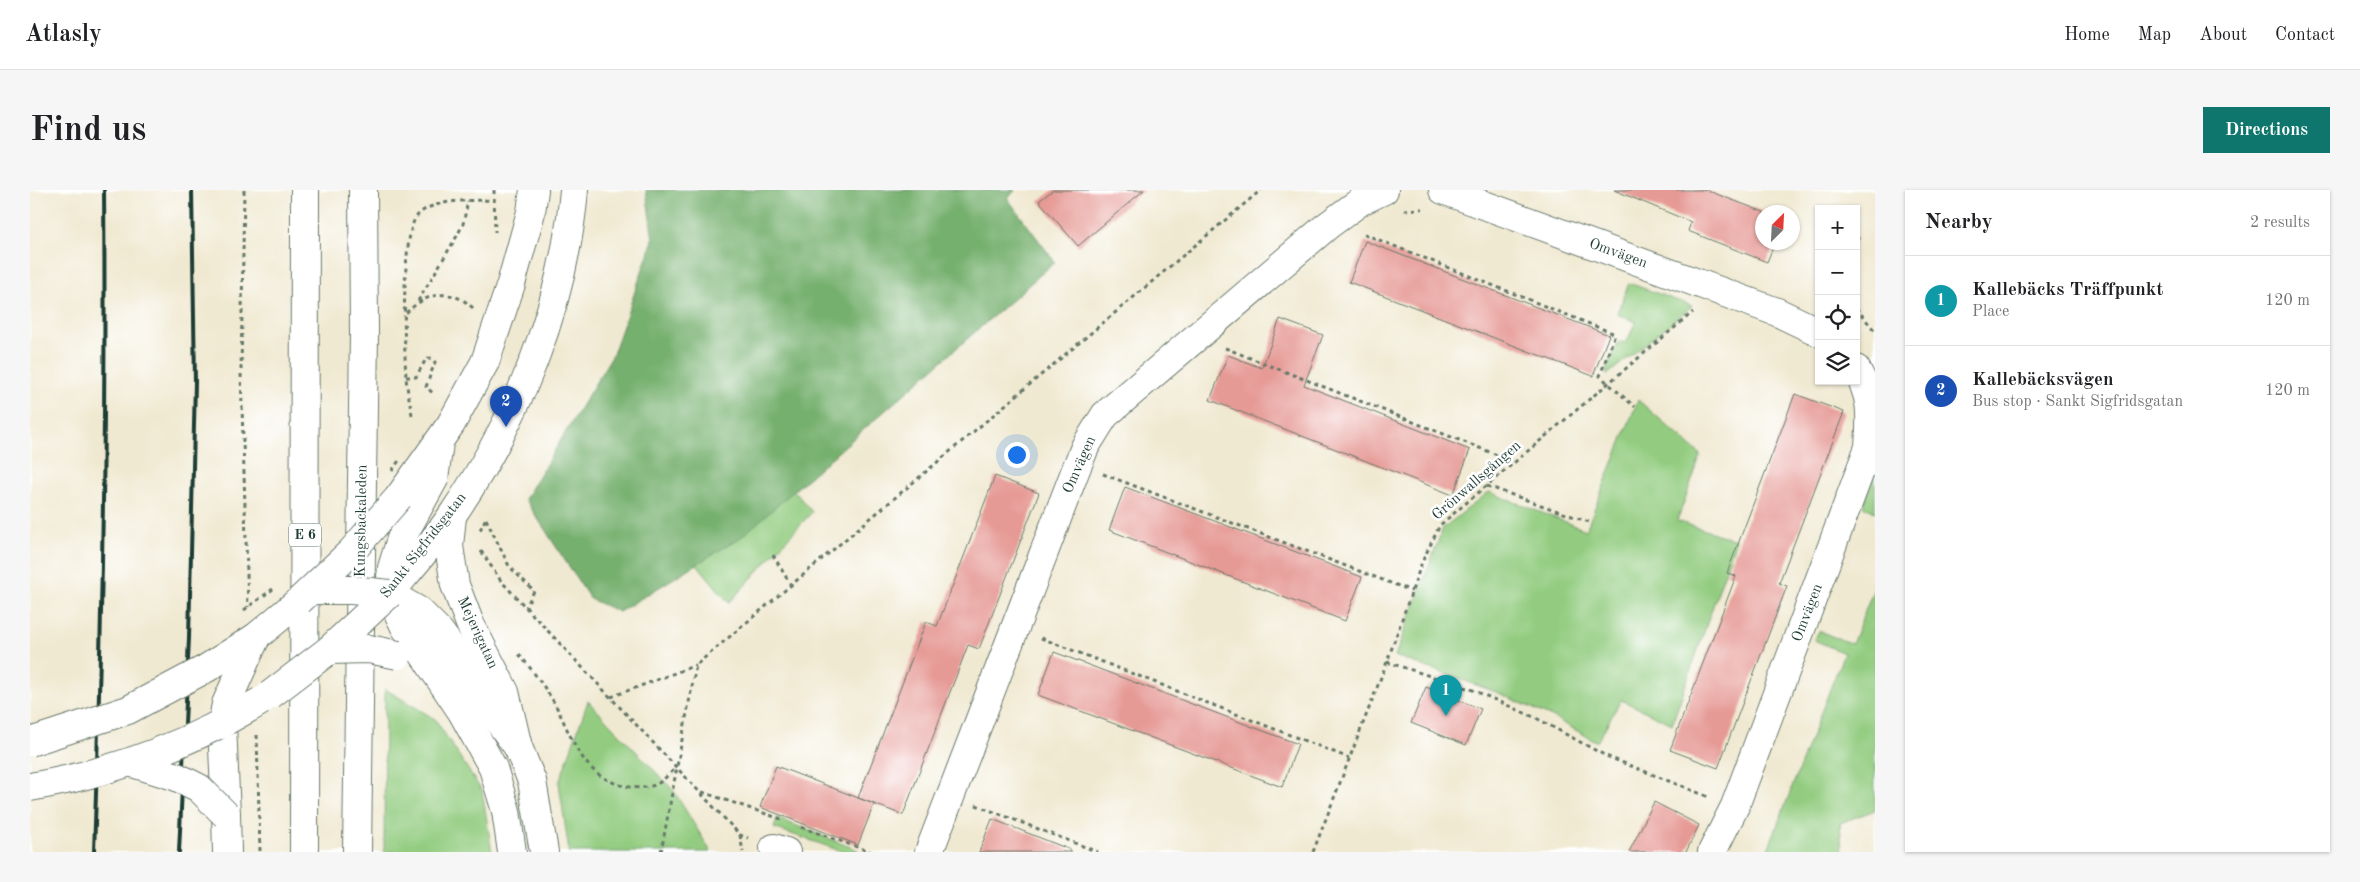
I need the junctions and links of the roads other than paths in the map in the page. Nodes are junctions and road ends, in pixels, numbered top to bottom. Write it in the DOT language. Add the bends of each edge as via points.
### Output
graph roads {
  1 [pos="305,190"];
  2 [pos="363,190"];
  3 [pos="534,190"];
  4 [pos="574,190"];
  5 [pos="1435,199"];
  6 [pos="1391,200"];
  7 [pos="1815,330"];
  8 [pos="1860,376"];
  9 [pos="439,443"];
  10 [pos="452,516"];
  11 [pos="312,590"];
  12 [pos="396,598"];
  13 [pos="252,627"];
  14 [pos="328,650"];
  15 [pos="434,670"];
  16 [pos="222,725"];
  17 [pos="30,742"];
  18 [pos="518,747"];
  19 [pos="129,762"];
  20 [pos="30,787"];
  21 [pos="226,815"];
  22 [pos="227,852"];
  23 [pos="304,852"];
  24 [pos="357,852"];
  25 [pos="512,852"];
  26 [pos="544,852"];
  27 [pos="929,852"];
  28 [pos="1712,852"];
  1 -- 23 [label="main road, E 6"];
  2 -- 24 [label="main road, Kungsbackaleden"];
  3 -- 9 [label="main road" via="512,284 485,362"];
  4 -- 10 [label="main road, Sankt Sigfridsgatan" via="562,269 533,364 506,427"];
  5 -- 7 [label="main road, Omvägen" via="1777,312"];
  6 -- 27 [label="main road, Omvägen" via="1362,201 1327,226 1105,414 1076,469"];
  8 -- 28 [label="main road, Omvägen" via="1872,409 1869,448 1734,806"];
  9 -- 11 [label="main road, bridge" via="400,498 352,552"];
  9 -- 12 [label="main road" via="434,479 401,540 392,568"];
  10 -- 12 [label="main road, Sankt Sigfridsgatan"];
  10 -- 18 [label="main road, Mejerigatan" via="449,546 455,585 470,624 505,692"];
  11 -- 12 [label="main road, Mejerigatan, bridge" via="352,590"];
  11 -- 13 [label="main road, bridge"];
  12 -- 14 [label="main road, Sankt Sigfridsgatan, bridge"];
  12 -- 15 [label="main road"];
  12 -- 18 [label="main road, Mejerigatan" via="419,611 439,631 482,699"];
  13 -- 16 [label="main road, bridge"];
  13 -- 17 [label="main road, bridge" via="207,668 128,710"];
  14 -- 15 [label="main road, bridge" via="369,650 398,655"];
  14 -- 16 [label="main road, Sankt Sigfridsgatan, bridge" via="270,695"];
  15 -- 25 [label="main road" via="493,768 506,811"];
  16 -- 19 [label="main road, Sankt Sigfridsgatan, bridge"];
  16 -- 21 [label="main road"];
  18 -- 26 [label="main road, Mejerigatan" via="532,781"];
  19 -- 20 [label="main road, Sankt Sigfridsgatan, bridge"];
  19 -- 21 [label="main road, bridge" via="176,777 198,788"];
  21 -- 22 [label="main road"];
}
